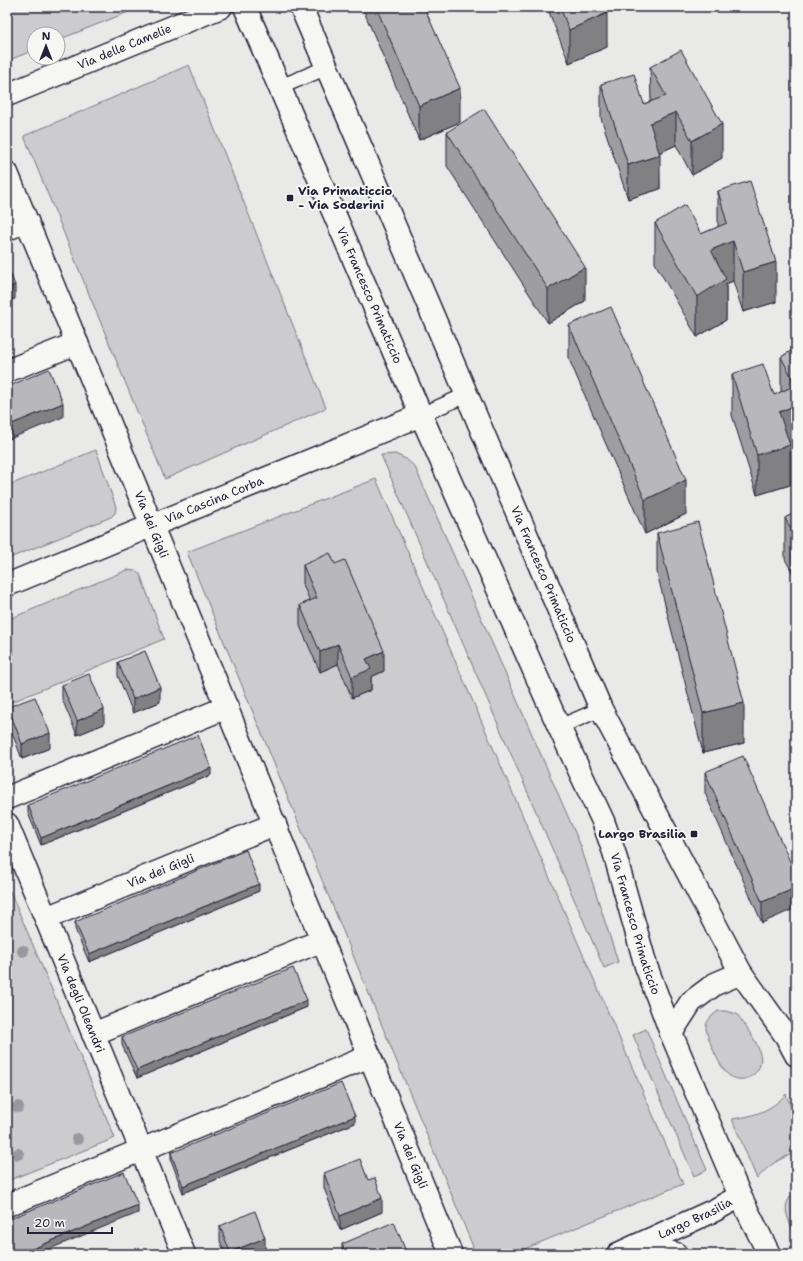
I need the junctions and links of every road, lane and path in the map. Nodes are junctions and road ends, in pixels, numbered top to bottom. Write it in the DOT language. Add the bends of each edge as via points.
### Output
graph roads {
  1 [pos="221,7"];
  2 [pos="245,7"];
  3 [pos="301,7"];
  4 [pos="328,67"];
  5 [pos="280,87"];
  6 [pos="7,95"];
  7 [pos="7,173"];
  8 [pos="17,225"];
  9 [pos="77,342"];
  10 [pos="7,370"];
  11 [pos="466,395"];
  12 [pos="421,415"];
  13 [pos="153,525"];
  14 [pos="7,585"];
  15 [pos="227,707"];
  16 [pos="601,709"];
  17 [pos="559,727"];
  18 [pos="7,798"];
  19 [pos="7,824"];
  20 [pos="275,824"];
  21 [pos="14,860"];
  22 [pos="46,918"];
  23 [pos="322,940"];
  24 [pos="741,973"];
  25 [pos="671,1033"];
  26 [pos="93,1034"];
  27 [pos="796,1055"];
  28 [pos="370,1056"];
  29 [pos="141,1149"];
  30 [pos="740,1196"];
  31 [pos="7,1205"];
  32 [pos="641,1245"];
  33 [pos="184,1254"];
  34 [pos="451,1254"];
  35 [pos="618,1254"];
  36 [pos="676,1254"];
  37 [pos="770,1254"];
  1 -- 6 [label="street, Via delle Camelie"];
  2 -- 5 [label="street, Via Francesco Primaticcio"];
  3 -- 4 [label="street, Via Francesco Primaticcio"];
  4 -- 5 [label="lane"];
  4 -- 11 [label="street, Via Francesco Primaticcio"];
  5 -- 12 [label="street, Via Francesco Primaticcio"];
  7 -- 8 [label="street, Via dei Gigli"];
  8 -- 9 [label="street, Via dei Gigli"];
  9 -- 10 [label="street"];
  9 -- 13 [label="street, Via dei Gigli"];
  11 -- 12 [label="lane"];
  11 -- 16 [label="street, Via Francesco Primaticcio"];
  12 -- 13 [label="street, Via Cascina Corba"];
  12 -- 17 [label="street, Via Francesco Primaticcio"];
  13 -- 14 [label="street, Via Cascina Corba"];
  13 -- 15 [label="street, Via dei Gigli"];
  15 -- 18 [label="street"];
  15 -- 20 [label="street, Via dei Gigli"];
  16 -- 17 [label="lane"];
  16 -- 24 [label="street, Via Francesco Primaticcio"];
  17 -- 25 [label="street, Via Francesco Primaticcio" via="603,821 646,966"];
  19 -- 21 [label="street, Via degli Oleandri"];
  20 -- 22 [label="street, Via dei Gigli"];
  20 -- 23 [label="street, Via dei Gigli"];
  21 -- 22 [label="street, Via degli Oleandri"];
  22 -- 26 [label="street, Via degli Oleandri"];
  23 -- 26 [label="street"];
  23 -- 28 [label="street, Via dei Gigli"];
  24 -- 25 [label="street" via="715,984 691,1002"];
  24 -- 27 [label="street" via="786,1036"];
  25 -- 30 [label="street, Largo Brasilia"];
  26 -- 29 [label="street, Via degli Oleandri"];
  28 -- 29 [label="street"];
  28 -- 34 [label="street, Via dei Gigli"];
  29 -- 31 [label="street"];
  29 -- 33 [label="street, Via degli Oleandri"];
  30 -- 32 [label="street, Largo Brasilia"];
  30 -- 37 [label="street, Largo Brasilia"];
  32 -- 35 [label="street"];
  32 -- 36 [label="street, Largo Brasilia"];
}
